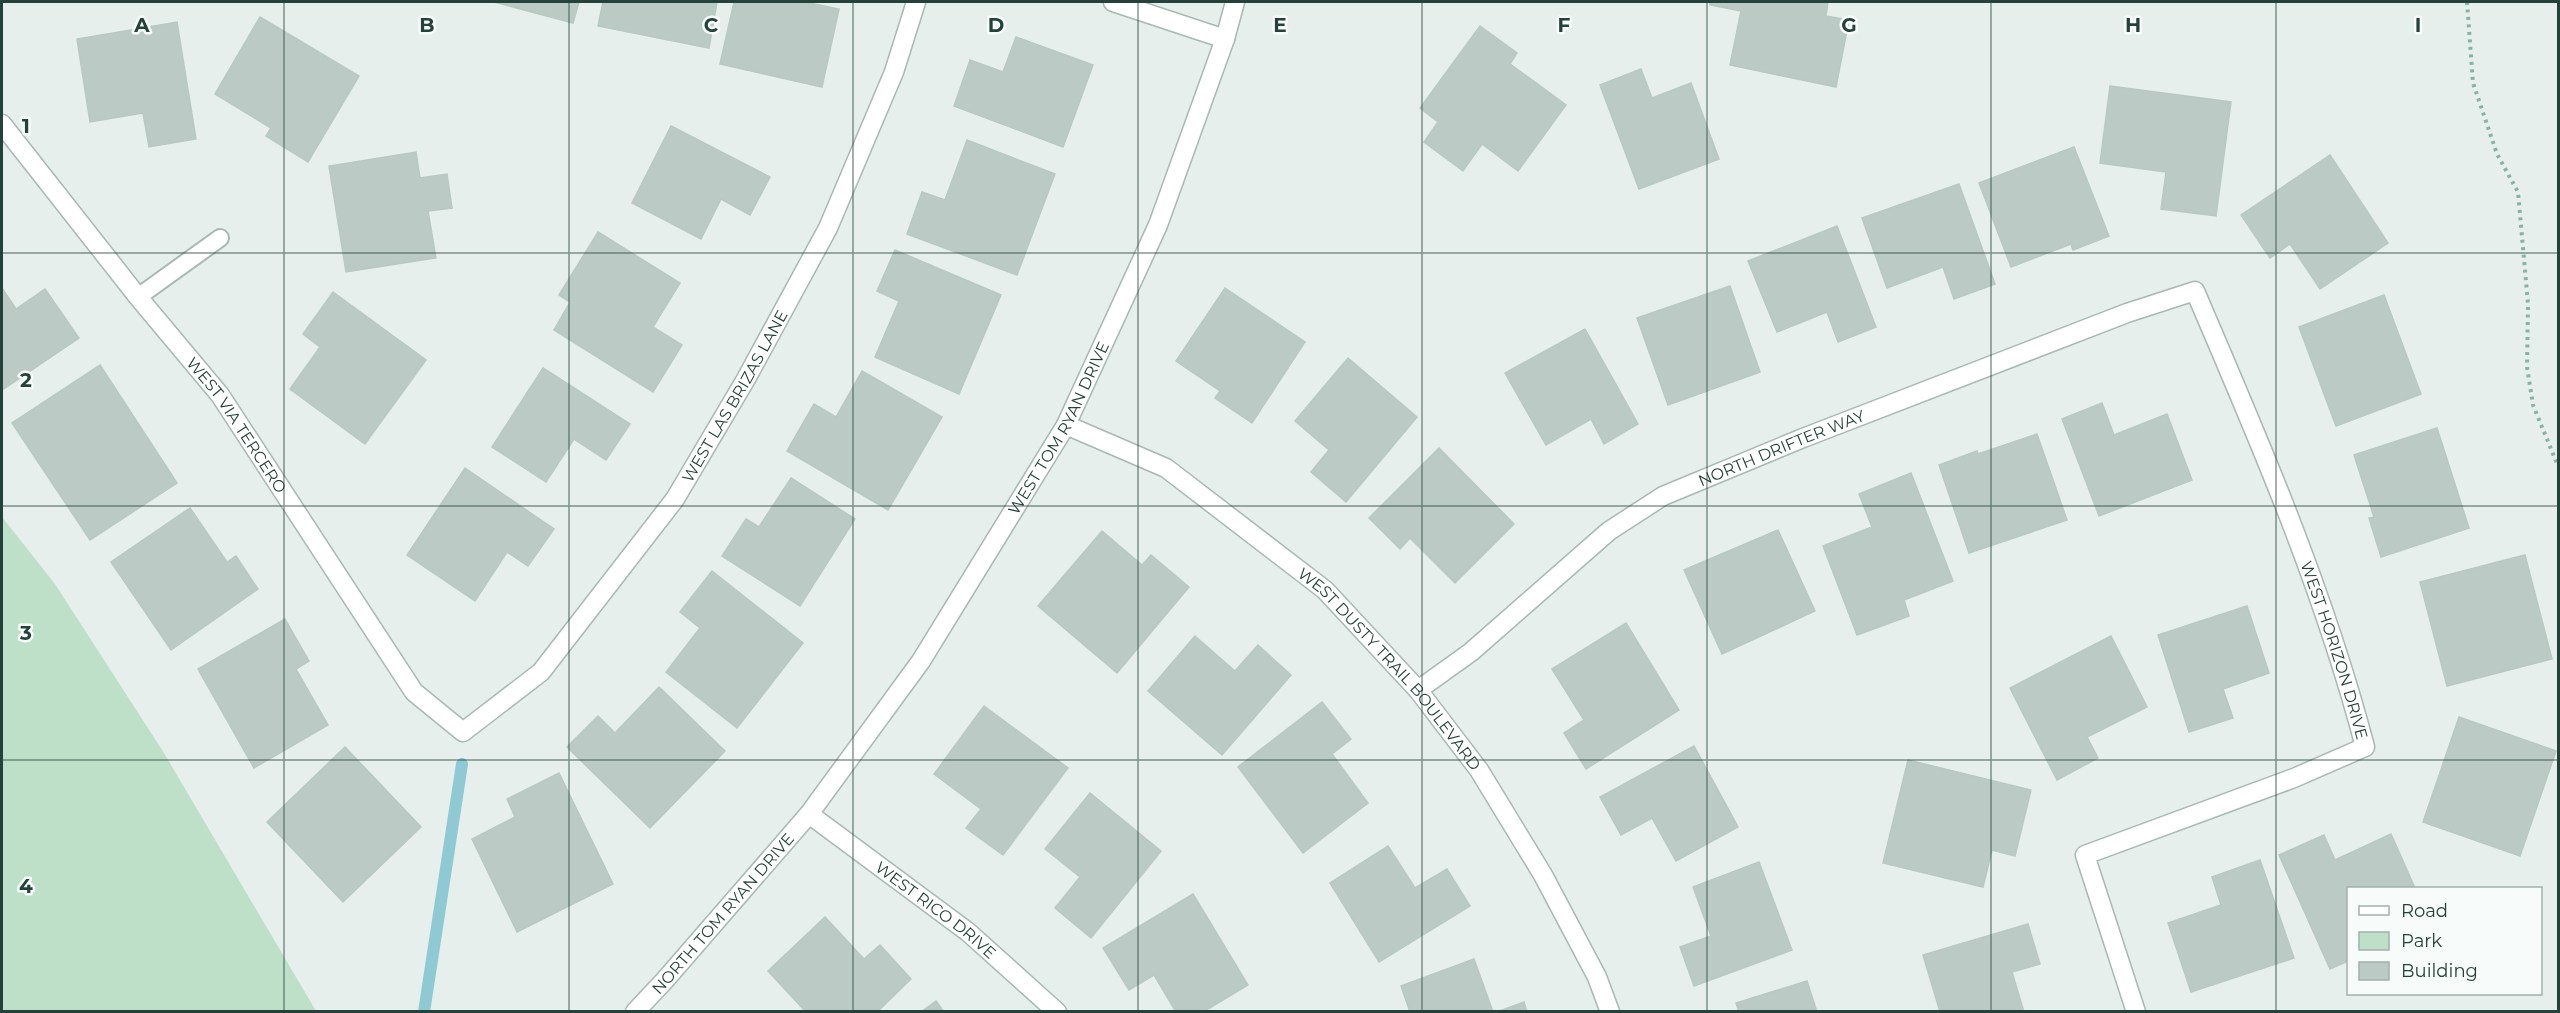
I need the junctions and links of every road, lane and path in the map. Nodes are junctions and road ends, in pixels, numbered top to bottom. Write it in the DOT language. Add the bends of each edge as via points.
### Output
graph roads {
  1 [pos="916,2"];
  2 [pos="1113,2"];
  3 [pos="1235,2"];
  4 [pos="2467,2"];
  5 [pos="1225,39"];
  6 [pos="2,124"];
  7 [pos="220,238"];
  8 [pos="2194,291"];
  9 [pos="138,297"];
  10 [pos="1066,425"];
  11 [pos="2559,466"];
  12 [pos="1419,690"];
  13 [pos="463,732"];
  14 [pos="808,814"];
  15 [pos="634,1011"];
  16 [pos="1058,1011"];
  17 [pos="1610,1011"];
  18 [pos="2136,1011"];
  1 -- 13 [label="street, WEST LAS BRIZAS LANE" via="894,72 828,228 675,500 541,672"];
  2 -- 5 [label="street"];
  3 -- 5 [label="street, WEST TOM RYAN DRIVE"];
  4 -- 11 [label="path" via="2473,82 2497,154 2518,192 2528,304 2527,367 2533,405"];
  5 -- 10 [label="street, WEST TOM RYAN DRIVE" via="1158,225"];
  6 -- 9 [label="street, WEST VIA TERCERO"];
  7 -- 9 [label="lane"];
  8 -- 12 [label="street, NORTH DRIFTER WAY" via="1803,438 1663,496 1609,531 1471,652"];
  8 -- 18 [label="street, WEST HORIZON DRIVE" via="2278,489 2345,671 2365,747 2294,778 2085,855"];
  9 -- 13 [label="street, WEST VIA TERCERO" via="220,394 414,692"];
  10 -- 12 [label="street, WEST DUSTY TRAIL BOULEVARD" via="1166,468 1325,590"];
  10 -- 14 [label="street, WEST TOM RYAN DRIVE" via="921,661"];
  12 -- 17 [label="street, WEST DUSTY TRAIL BOULEVARD" via="1479,770 1543,875 1597,977"];
  14 -- 15 [label="street, NORTH TOM RYAN DRIVE"];
  14 -- 16 [label="street, WEST RICO DRIVE" via="968,932"];
}
